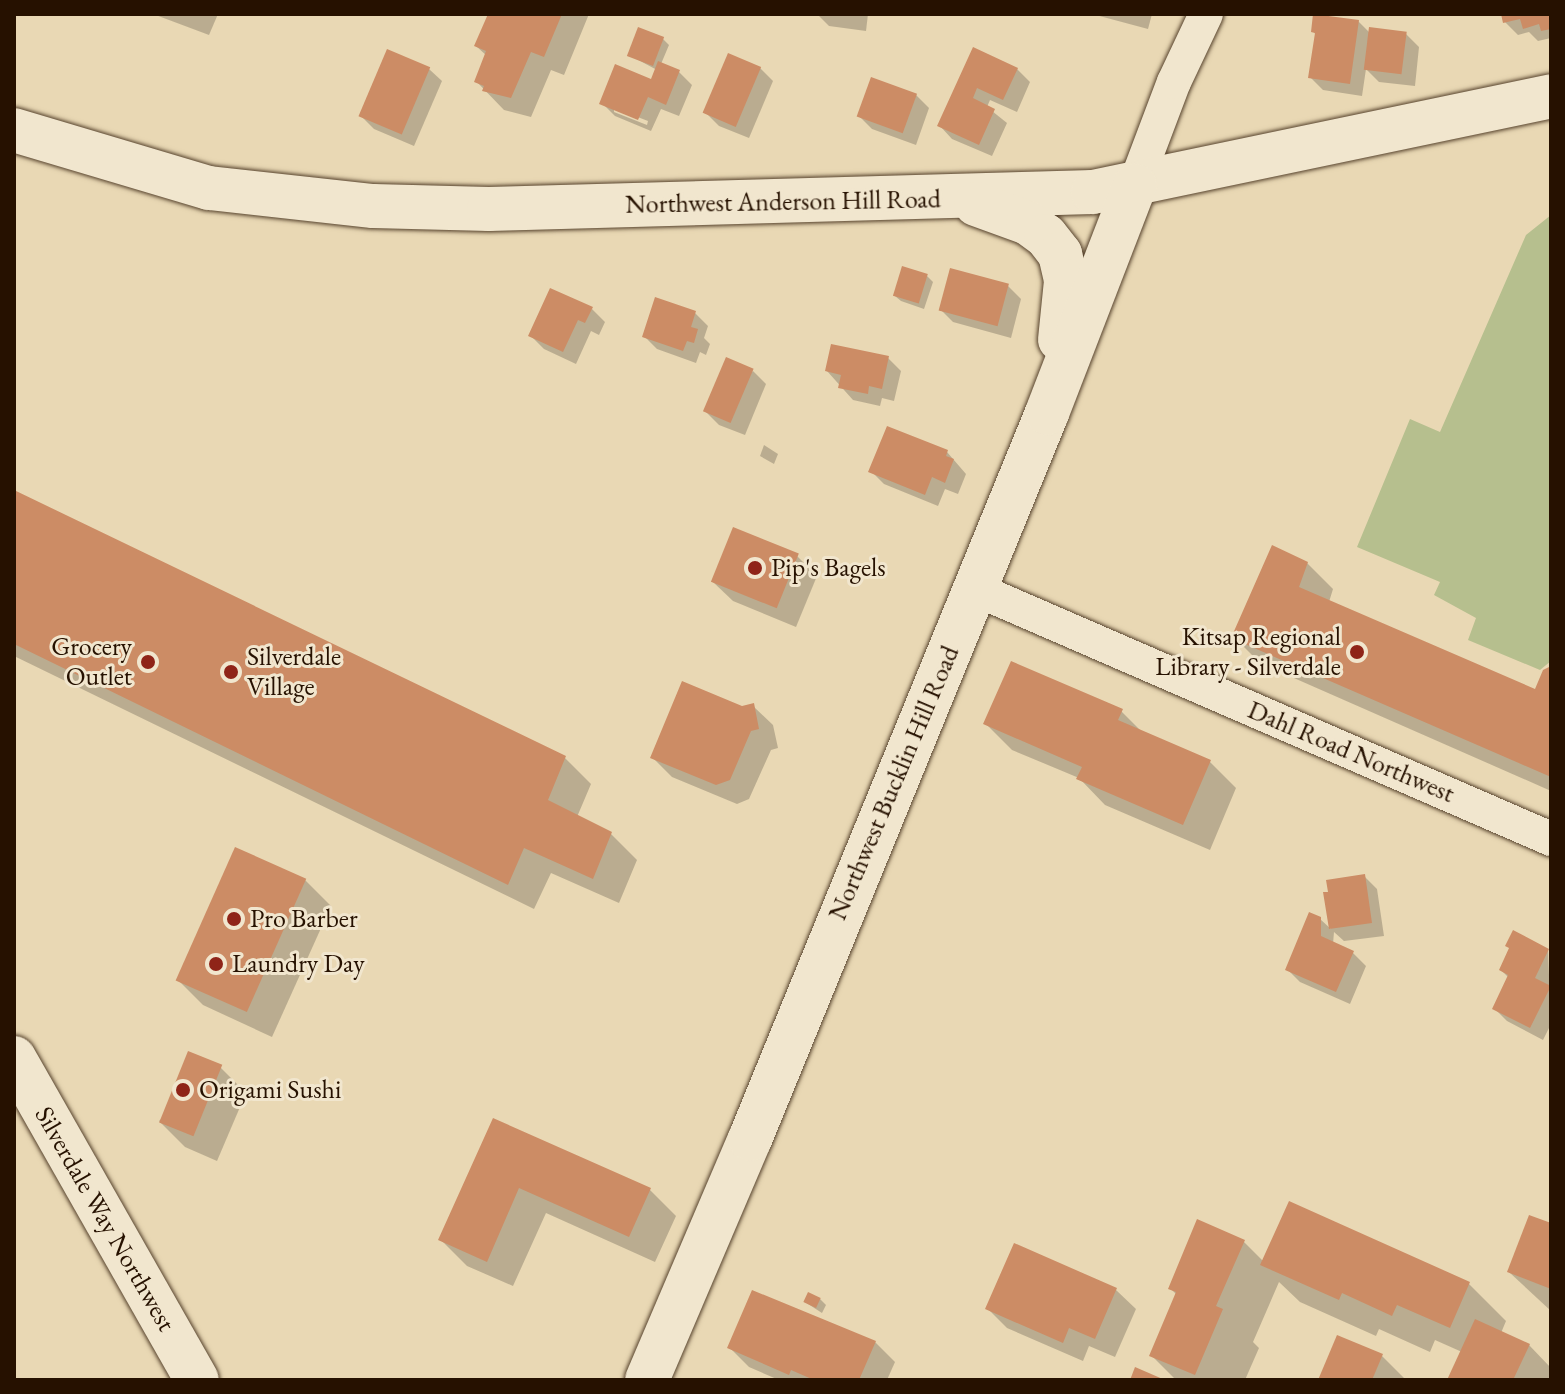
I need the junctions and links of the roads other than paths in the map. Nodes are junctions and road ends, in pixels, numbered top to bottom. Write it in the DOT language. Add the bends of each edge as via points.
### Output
graph roads {
  1 [pos="1206,14"];
  2 [pos="1551,96"];
  3 [pos="14,130"];
  4 [pos="1135,185"];
  5 [pos="948,198"];
  6 [pos="1047,413"];
  7 [pos="975,589"];
  8 [pos="1551,839"];
  9 [pos="14,1058"];
  10 [pos="197,1380"];
  11 [pos="647,1380"];
  1 -- 4 [label="street"];
  2 -- 4 [label="main road, Northwest Anderson Hill Road"];
  3 -- 5 [label="main road, Northwest Anderson Hill Road" via="209,188 373,206 489,209"];
  4 -- 5 [label="main road, Northwest Anderson Hill Road" via="1093,192"];
  4 -- 6 [label="main road, Northwest Bucklin Hill Road"];
  5 -- 6 [label="main road" via="1028,223 1060,254 1065,304"];
  6 -- 7 [label="main road, Northwest Bucklin Hill Road"];
  7 -- 8 [label="street, Dahl Road Northwest"];
  7 -- 11 [label="main road, Northwest Bucklin Hill Road"];
  9 -- 10 [label="main road, Silverdale Way Northwest"];
}
